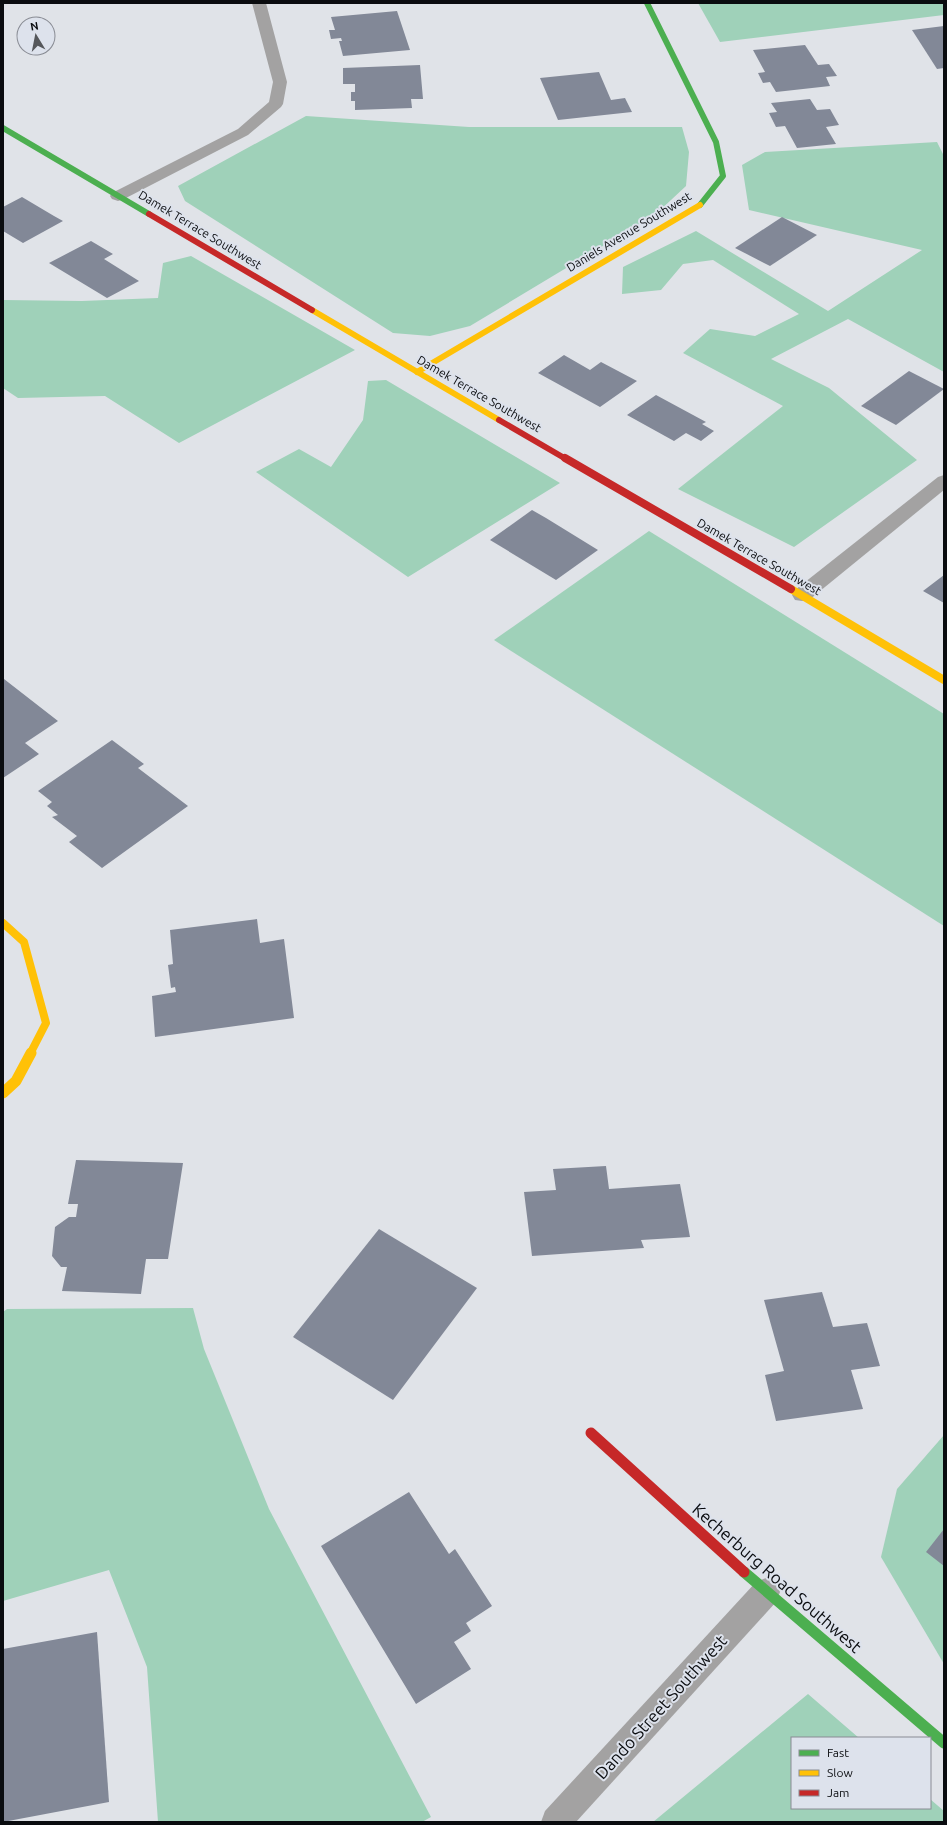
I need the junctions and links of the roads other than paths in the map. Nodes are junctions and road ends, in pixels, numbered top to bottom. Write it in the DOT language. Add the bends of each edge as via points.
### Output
graph roads {
  1 [pos="259,3"];
  2 [pos="647,3"];
  3 [pos="3,128"];
  4 [pos="118,196"];
  5 [pos="417,372"];
  6 [pos="944,481"];
  7 [pos="802,595"];
  8 [pos="944,680"];
  9 [pos="3,924"];
  10 [pos="3,1093"];
  11 [pos="591,1433"];
  12 [pos="766,1592"];
  13 [pos="944,1743"];
  14 [pos="556,1822"];
  1 -- 4 [label="street" via="280,82 276,104 243,132"];
  2 -- 5 [label="street, Daniels Avenue Southwest" via="716,142 723,176 701,204"];
  3 -- 4 [label="street, Damek Terrace Southwest"];
  4 -- 5 [label="street, Damek Terrace Southwest"];
  5 -- 7 [label="street, Damek Terrace Southwest"];
  6 -- 7 [label="street"];
  7 -- 8 [label="street, Damek Terrace Southwest"];
  9 -- 10 [label="street" via="24,942 46,1023 16,1081"];
  11 -- 12 [label="street, Kecherburg Road Southwest"];
  12 -- 13 [label="street, Kecherburg Road Southwest"];
  12 -- 14 [label="street, Dando Street Southwest"];
}
